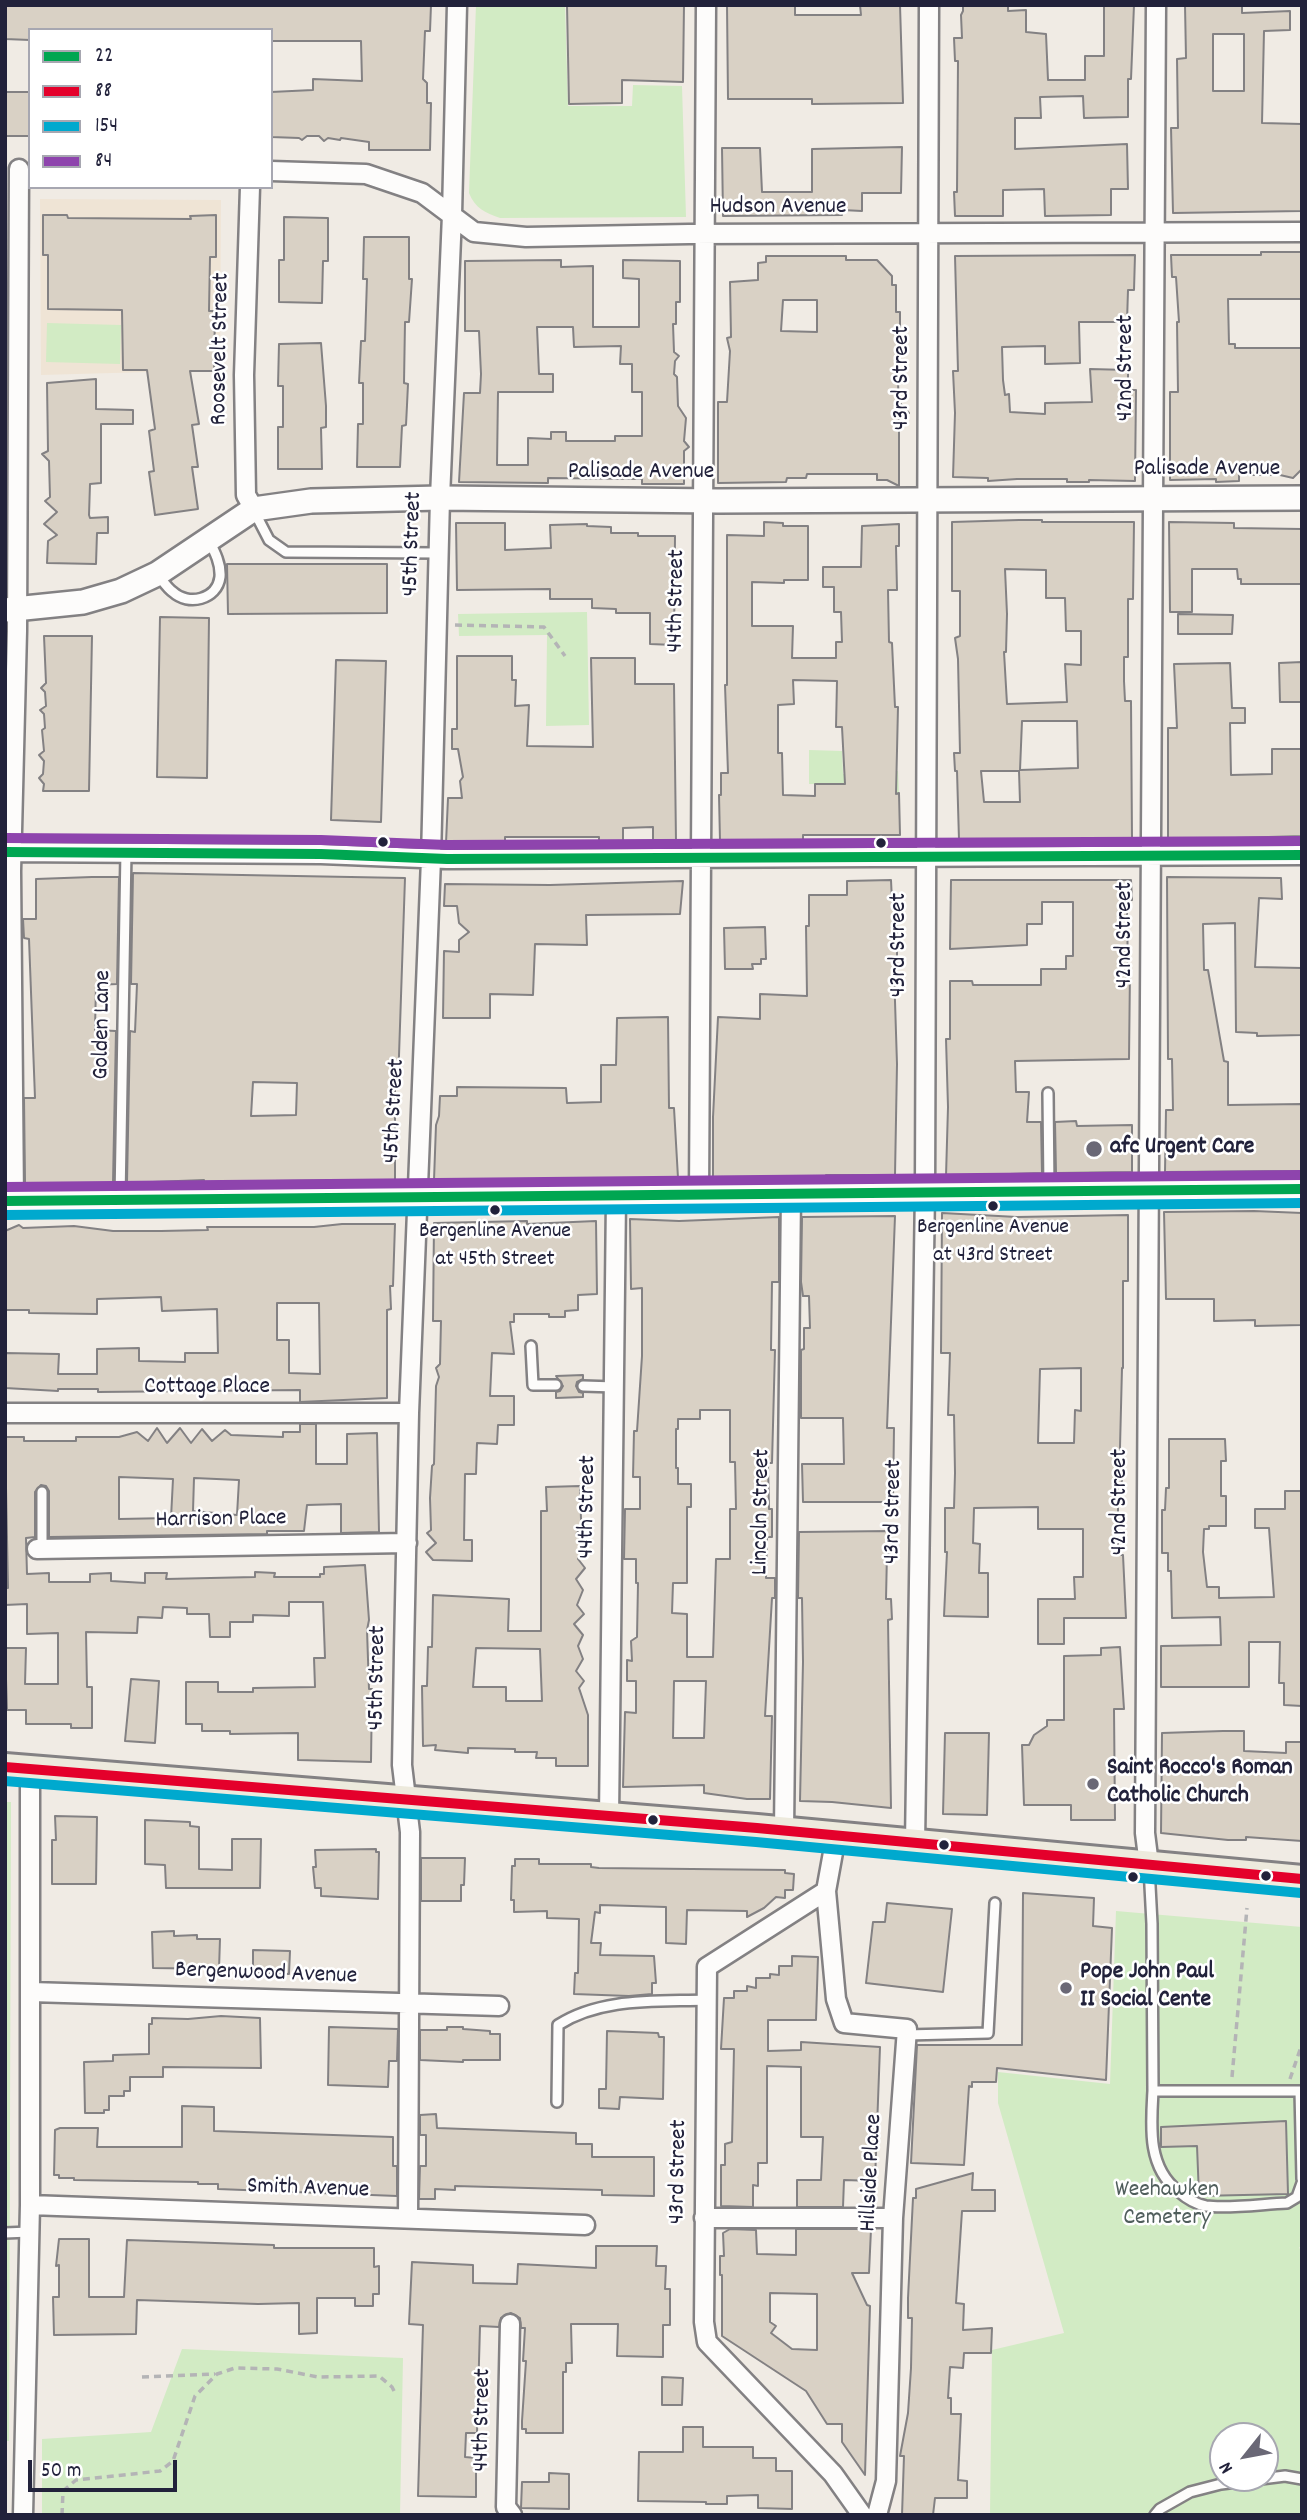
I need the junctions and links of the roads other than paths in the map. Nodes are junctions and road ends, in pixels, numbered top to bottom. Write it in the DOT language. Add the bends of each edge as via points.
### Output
graph roads {
  1 [pos="457,5"];
  2 [pos="706,5"];
  3 [pos="929,5"];
  4 [pos="1156,5"];
  5 [pos="18,169"];
  6 [pos="273,171"];
  7 [pos="250,189"];
  8 [pos="452,215"];
  9 [pos="1153,232"];
  10 [pos="1302,232"];
  11 [pos="928,233"];
  12 [pos="705,234"];
  13 [pos="1153,497"];
  14 [pos="440,498"];
  15 [pos="1302,498"];
  16 [pos="703,500"];
  17 [pos="929,500"];
  18 [pos="254,509"];
  19 [pos="209,539"];
  20 [pos="439,553"];
  21 [pos="157,574"];
  22 [pos="11,610"];
  23 [pos="126,851"];
  24 [pos="9,852"];
  25 [pos="1152,855"];
  26 [pos="1302,855"];
  27 [pos="926,857"];
  28 [pos="431,859"];
  29 [pos="700,859"];
  30 [pos="1048,1093"];
  31 [pos="1302,1189"];
  32 [pos="925,1191"];
  33 [pos="1049,1191"];
  34 [pos="1150,1191"];
  35 [pos="791,1194"];
  36 [pos="699,1196"];
  37 [pos="416,1197"];
  38 [pos="616,1198"];
  39 [pos="120,1199"];
  40 [pos="9,1201"];
  41 [pos="531,1346"];
  42 [pos="556,1385"];
  43 [pos="583,1386"];
  44 [pos="615,1387"];
  45 [pos="5,1413"];
  46 [pos="409,1413"];
  47 [pos="41,1492"];
  48 [pos="407,1543"];
  49 [pos="40,1548"];
  50 [pos="18,1768"];
  51 [pos="405,1801"];
  52 [pos="609,1817"];
  53 [pos="784,1831"];
  54 [pos="836,1836"];
  55 [pos="915,1843"];
  56 [pos="1149,1865"];
  57 [pos="1302,1879"];
  58 [pos="826,1891"];
  59 [pos="995,1903"];
  60 [pos="31,1992"];
  61 [pos="707,2000"];
  62 [pos="408,2004"];
  63 [pos="499,2006"];
  64 [pos="906,2032"];
  65 [pos="1153,2091"];
  66 [pos="1301,2091"];
  67 [pos="557,2102"];
  68 [pos="1302,2181"];
  69 [pos="30,2205"];
  70 [pos="408,2218"];
  71 [pos="705,2218"];
  72 [pos="894,2218"];
  73 [pos="585,2225"];
  74 [pos="29,2232"];
  75 [pos="5,2233"];
  76 [pos="510,2324"];
  77 [pos="1279,2474"];
  78 [pos="1285,2476"];
  79 [pos="1302,2479"];
  80 [pos="23,2515"];
  81 [pos="512,2515"];
  82 [pos="862,2515"];
  83 [pos="877,2515"];
  84 [pos="1155,2515"];
  1 -- 8 [label="street, 45th Street"];
  2 -- 12 [label="street, 44th Street"];
  3 -- 11 [label="street, 43rd Street"];
  4 -- 9 [label="street, 42nd Street"];
  5 -- 22 [label="street"];
  6 -- 8 [label="street, Hudson Avenue" via="366,174 422,193"];
  7 -- 18 [label="street, Roosevelt Street" via="245,482"];
  8 -- 12 [label="street, Hudson Avenue" via="474,232 526,237"];
  8 -- 14 [label="street, 45th Street"];
  9 -- 10 [label="street, Hudson Avenue"];
  9 -- 11 [label="street, Hudson Avenue"];
  9 -- 13 [label="street, 42nd Street"];
  11 -- 12 [label="street, Hudson Avenue"];
  11 -- 17 [label="street, 43rd Street"];
  12 -- 16 [label="street, 44th Street"];
  13 -- 15 [label="street, Palisade Avenue"];
  13 -- 17 [label="street, Palisade Avenue"];
  13 -- 25 [label="street, 42nd Street"];
  14 -- 16 [label="street, Palisade Avenue"];
  14 -- 18 [label="street, Palisade Avenue" via="311,500"];
  14 -- 20 [label="street, 45th Street"];
  16 -- 17 [label="street, Palisade Avenue"];
  16 -- 29 [label="street, 44th Street"];
  17 -- 27 [label="street, 43rd Street"];
  18 -- 19 [label="street, Palisade Avenue"];
  18 -- 20 [label="lane" via="269,540 286,552"];
  19 -- 21 [label="street, Palisade Avenue"];
  19 -- 21 [label="lane" via="220,577 216,589 203,599 187,600 174,594"];
  20 -- 28 [label="street, 45th Street"];
  21 -- 22 [label="street, Palisade Avenue" via="83,602"];
  22 -- 24 [label="street"];
  23 -- 24 [label="street"];
  23 -- 28 [label="street"];
  23 -- 39 [label="lane, Golden Lane"];
  24 -- 40 [label="street"];
  25 -- 26 [label="street"];
  25 -- 27 [label="street"];
  25 -- 34 [label="street, 42nd Street"];
  27 -- 29 [label="street"];
  27 -- 32 [label="street, 43rd Street"];
  28 -- 29 [label="street"];
  28 -- 37 [label="street, 45th Street"];
  29 -- 36 [label="street, 44th Street"];
  30 -- 33 [label="lane"];
  31 -- 34 [label="street"];
  32 -- 33 [label="street"];
  32 -- 35 [label="street"];
  32 -- 55 [label="street, 43rd Street"];
  33 -- 34 [label="street"];
  34 -- 56 [label="street, 42nd Street" via="1145,1819"];
  35 -- 36 [label="street"];
  35 -- 53 [label="street, Lincoln Street"];
  36 -- 38 [label="street"];
  37 -- 38 [label="street"];
  37 -- 39 [label="street"];
  37 -- 46 [label="street, 45th Street"];
  38 -- 44 [label="street, 44th Street"];
  39 -- 40 [label="street"];
  41 -- 42 [label="lane" via="533,1385"];
  43 -- 44 [label="lane"];
  44 -- 52 [label="street, 44th Street"];
  45 -- 46 [label="street, Cottage Place"];
  46 -- 48 [label="street, 45th Street"];
  47 -- 49 [label="lane"];
  48 -- 49 [label="street, Harrison Place"];
  48 -- 51 [label="street, 45th Street"];
  50 -- 51 [label="main road"];
  50 -- 60 [label="street"];
  51 -- 52 [label="main road"];
  51 -- 62 [label="street, 45th Street" via="410,1832"];
  52 -- 53 [label="main road"];
  53 -- 54 [label="main road"];
  54 -- 55 [label="main road"];
  54 -- 58 [label="street"];
  55 -- 56 [label="main road"];
  56 -- 57 [label="main road"];
  56 -- 65 [label="lane"];
  58 -- 61 [label="street, 43rd Street" via="707,1967"];
  58 -- 64 [label="street" via="836,1999 844,2023"];
  59 -- 64 [label="lane" via="988,2033"];
  60 -- 62 [label="street, Bergenwood Avenue"];
  60 -- 69 [label="street"];
  61 -- 67 [label="lane" via="618,2003 580,2013 558,2025"];
  61 -- 71 [label="street, 43rd Street"];
  62 -- 63 [label="street, Bergenwood Avenue"];
  62 -- 70 [label="street, 45th Street"];
  64 -- 72 [label="street, Hillside Place"];
  65 -- 66 [label="lane"];
  65 -- 68 [label="lane" via="1154,2154 1161,2173 1189,2200 1206,2206 1287,2203 1297,2197"];
  66 -- 68 [label="lane"];
  69 -- 70 [label="street, Smith Avenue"];
  69 -- 74 [label="street"];
  70 -- 73 [label="street, Smith Avenue"];
  71 -- 72 [label="street"];
  71 -- 82 [label="street, 43rd Street" via="707,2342 833,2474"];
  72 -- 83 [label="street, Hillside Place" via="886,2481"];
  74 -- 75 [label="lane"];
  74 -- 80 [label="street"];
  76 -- 81 [label="street, 44th Street" via="506,2507"];
  77 -- 78 [label="lane"];
  78 -- 79 [label="lane"];
  78 -- 84 [label="lane" via="1190,2492"];
}
